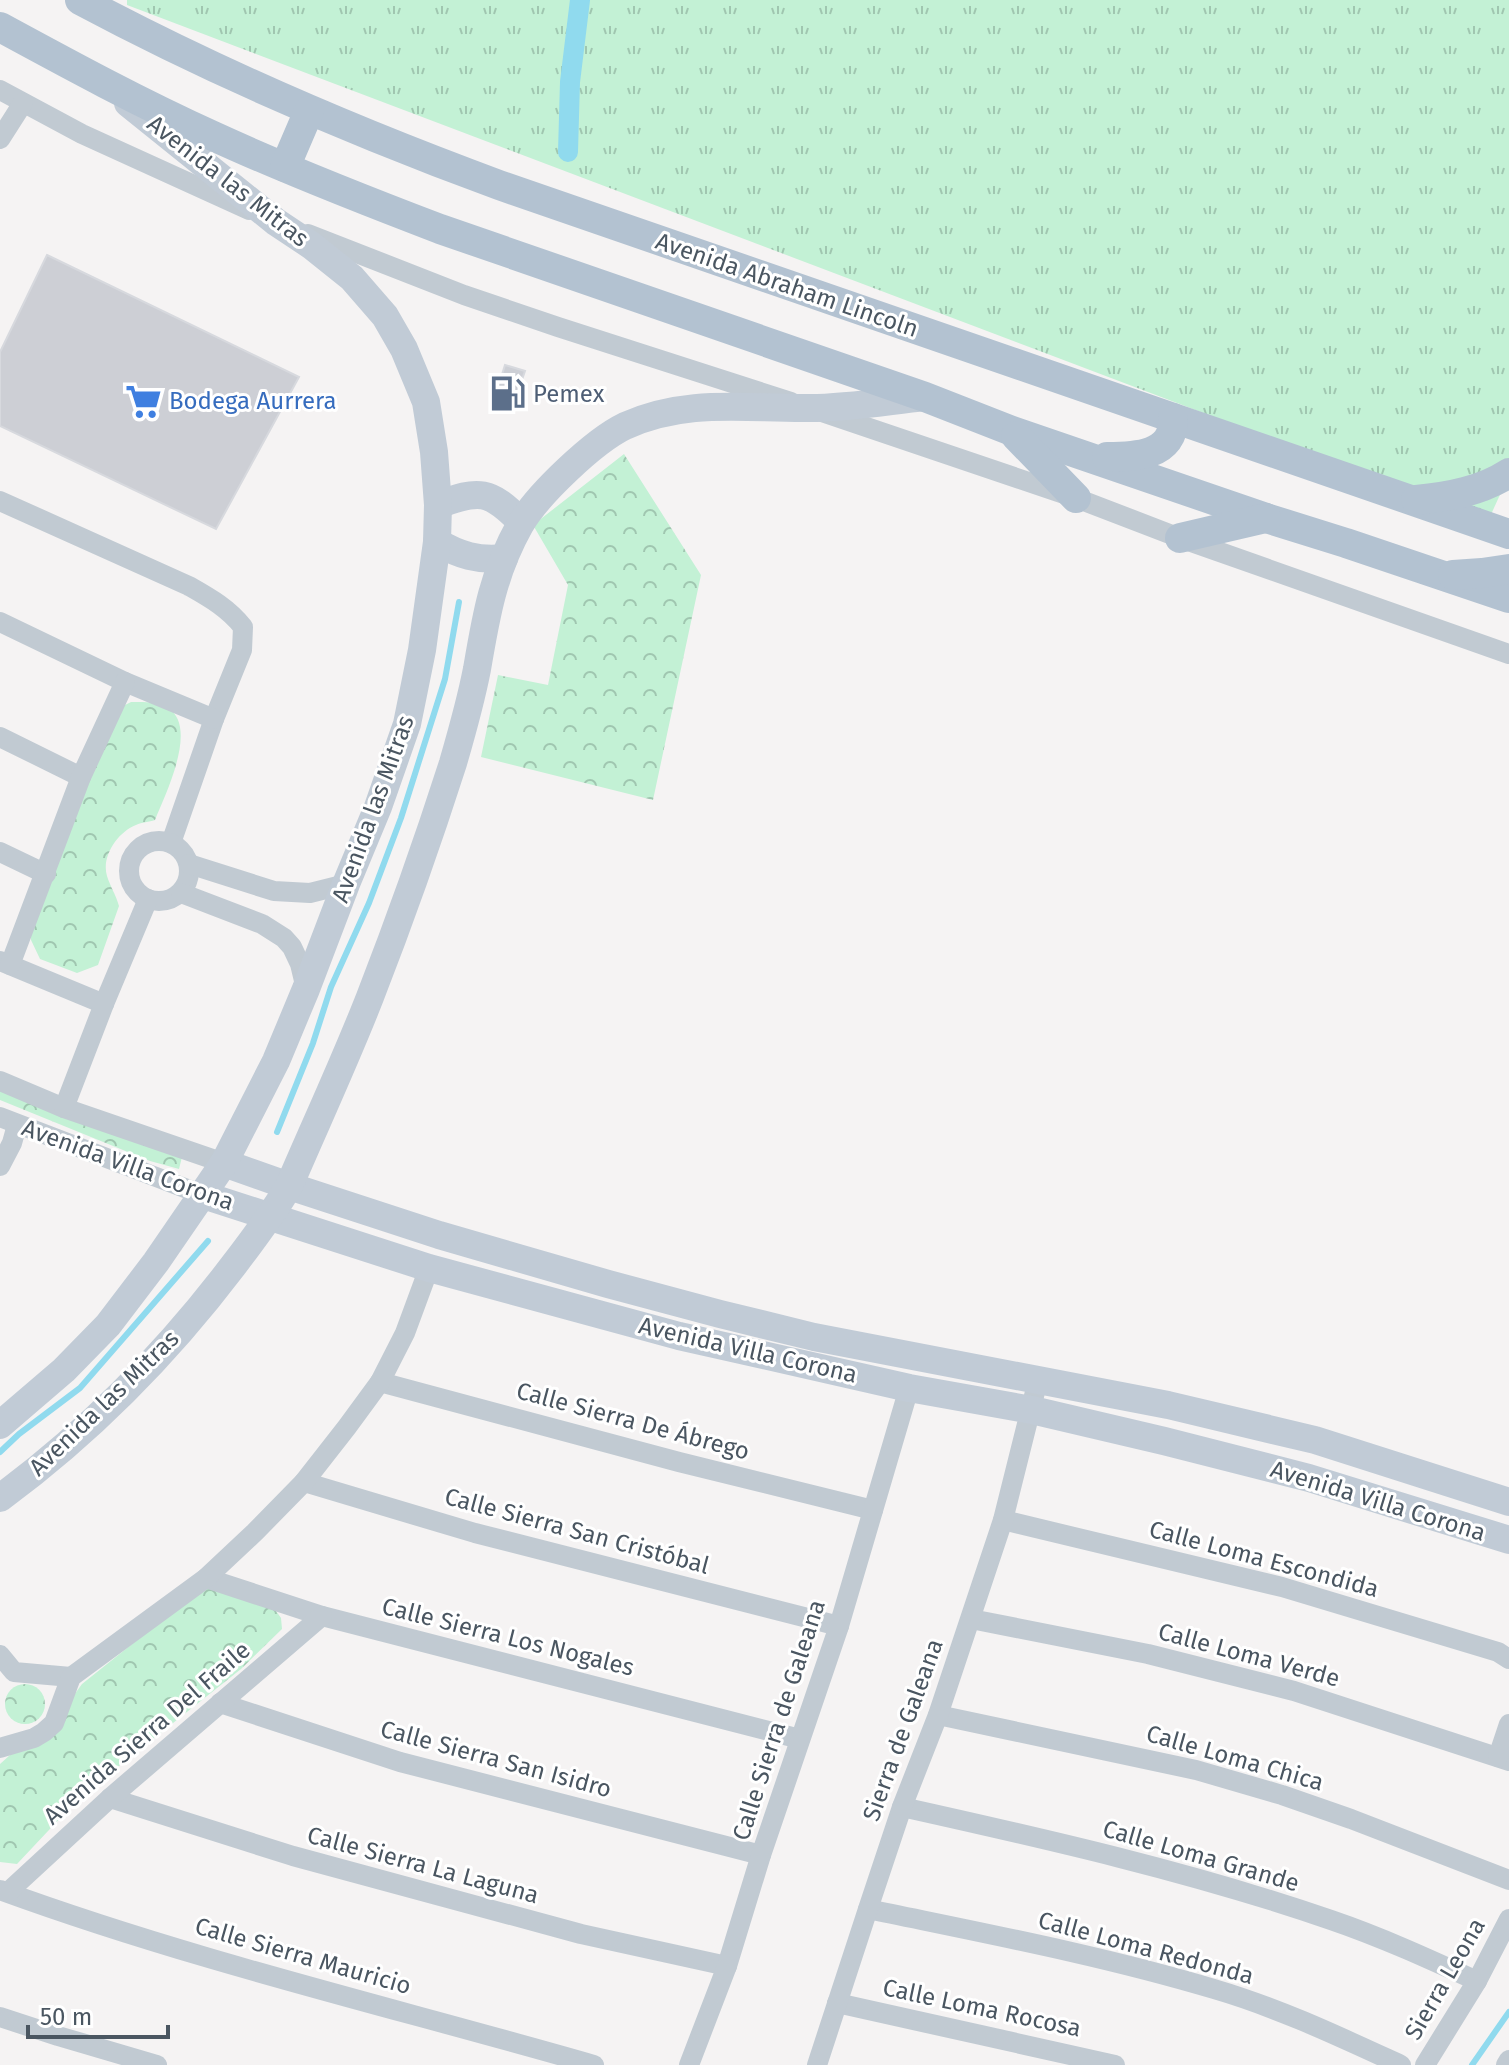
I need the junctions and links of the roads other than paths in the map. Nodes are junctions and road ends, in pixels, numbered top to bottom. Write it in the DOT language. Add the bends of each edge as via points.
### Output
graph roads {
  1 [pos="80,0"];
  2 [pos="110,9"];
  3 [pos="0,27"];
  4 [pos="105,85"];
  5 [pos="0,90"];
  6 [pos="23,103"];
  7 [pos="309,111"];
  8 [pos="0,139"];
  9 [pos="285,167"];
  10 [pos="276,222"];
  11 [pos="925,397"];
  12 [pos="813,409"];
  13 [pos="1173,418"];
  14 [pos="1012,431"];
  15 [pos="1093,458"];
  16 [pos="1509,473"];
  17 [pos="1076,498"];
  18 [pos="0,501"];
  19 [pos="1410,501"];
  20 [pos="438,505"];
  21 [pos="1266,518"];
  22 [pos="521,522"];
  23 [pos="1509,534"];
  24 [pos="1180,538"];
  25 [pos="437,542"];
  26 [pos="504,558"];
  27 [pos="1509,569"];
  28 [pos="1439,575"];
  29 [pos="1509,598"];
  30 [pos="0,622"];
  31 [pos="1509,654"];
  32 [pos="125,682"];
  33 [pos="214,719"];
  34 [pos="0,737"];
  35 [pos="81,777"];
  36 [pos="171,843"];
  37 [pos="0,852"];
  38 [pos="189,864"];
  39 [pos="46,874"];
  40 [pos="346,884"];
  41 [pos="274,891"];
  42 [pos="181,893"];
  43 [pos="148,899"];
  44 [pos="262,924"];
  45 [pos="5,963"];
  46 [pos="306,989"];
  47 [pos="104,1004"];
  48 [pos="0,1081"];
  49 [pos="64,1108"];
  50 [pos="8,1121"];
  51 [pos="224,1163"];
  52 [pos="0,1166"];
  53 [pos="289,1186"];
  54 [pos="203,1195"];
  55 [pos="272,1216"];
  56 [pos="429,1268"];
  57 [pos="1038,1380"];
  58 [pos="380,1382"];
  59 [pos="909,1388"];
  60 [pos="1032,1410"];
  61 [pos="0,1425"];
  62 [pos="304,1482"];
  63 [pos="0,1498"];
  64 [pos="1509,1502"];
  65 [pos="873,1510"];
  66 [pos="1003,1520"];
  67 [pos="1509,1540"];
  68 [pos="206,1578"];
  69 [pos="322,1616"];
  70 [pos="971,1619"];
  71 [pos="839,1626"];
  72 [pos="0,1655"];
  73 [pos="1509,1659"];
  74 [pos="71,1677"];
  75 [pos="7,1679"];
  76 [pos="220,1703"];
  77 [pos="938,1715"];
  78 [pos="1509,1724"];
  79 [pos="800,1739"];
  80 [pos="0,1748"];
  81 [pos="1503,1759"];
  82 [pos="110,1798"];
  83 [pos="902,1807"];
  84 [pos="761,1855"];
  85 [pos="1509,1880"];
  86 [pos="4,1891"];
  87 [pos="868,1909"];
  88 [pos="1509,1919"];
  89 [pos="727,1966"];
  90 [pos="1477,1981"];
  91 [pos="837,2003"];
  92 [pos="0,2017"];
  93 [pos="157,2065"];
  94 [pos="594,2065"];
  95 [pos="689,2065"];
  96 [pos="817,2065"];
  97 [pos="1115,2065"];
  98 [pos="1401,2065"];
  99 [pos="1425,2065"];
  1 -- 2 [label="main road, Avenida Abraham Lincoln"];
  2 -- 7 [label="main road, Avenida Abraham Lincoln"];
  3 -- 4 [label="main road"];
  4 -- 9 [label="main road"];
  4 -- 10 [label="street, Avenida las Mitras"];
  5 -- 6 [label="street"];
  6 -- 8 [label="street"];
  6 -- 10 [label="street"];
  7 -- 9 [label="main road"];
  7 -- 13 [label="main road, Avenida Abraham Lincoln" via="499,185"];
  9 -- 11 [label="main road" via="440,229"];
  10 -- 12 [label="street" via="490,304"];
  10 -- 20 [label="street, Avenida las Mitras" via="352,278 385,316 404,349 426,402"];
  11 -- 12 [label="street, Avenida las Mitras"];
  11 -- 14 [label="main road"];
  12 -- 17 [label="street"];
  12 -- 22 [label="street, Avenida las Mitras" via="725,406 645,418 585,454"];
  13 -- 15 [label="main road" via="1168,439 1152,452"];
  13 -- 19 [label="main road, Avenida Abraham Lincoln"];
  14 -- 15 [label="main road"];
  14 -- 17 [label="main road"];
  15 -- 21 [label="main road"];
  16 -- 19 [label="main road" via="1473,490"];
  17 -- 24 [label="street"];
  18 -- 33 [label="street" via="189,586 233,615 243,627 242,650"];
  19 -- 23 [label="main road, Avenida Abraham Lincoln"];
  20 -- 22 [label="street" via="480,494 504,504"];
  20 -- 25 [label="street, Avenida las Mitras"];
  21 -- 24 [label="main road"];
  21 -- 28 [label="main road"];
  22 -- 26 [label="street, Avenida las Mitras"];
  24 -- 31 [label="street"];
  25 -- 26 [label="street" via="472,558"];
  25 -- 40 [label="street, Avenida las Mitras" via="407,724"];
  26 -- 53 [label="street, Avenida las Mitras" via="439,806 370,997"];
  27 -- 28 [label="main road"];
  28 -- 29 [label="main road"];
  30 -- 32 [label="street"];
  32 -- 33 [label="street"];
  32 -- 35 [label="street"];
  33 -- 36 [label="street"];
  34 -- 35 [label="street"];
  35 -- 39 [label="street"];
  36 -- 38 [label="street"];
  36 -- 43 [label="street" via="152,842 131,860 130,879"];
  37 -- 39 [label="street"];
  38 -- 41 [label="street"];
  38 -- 42 [label="street"];
  39 -- 45 [label="street"];
  40 -- 41 [label="street" via="310,893"];
  40 -- 46 [label="street, Avenida las Mitras"];
  41 -- 44 [label="street"];
  42 -- 43 [label="street" via="166,901"];
  42 -- 44 [label="street"];
  43 -- 47 [label="street"];
  44 -- 46 [label="street" via="292,947"];
  45 -- 47 [label="street"];
  46 -- 51 [label="street, Avenida las Mitras"];
  47 -- 49 [label="street"];
  48 -- 49 [label="street, Avenida Villa Corona"];
  49 -- 51 [label="street, Avenida Villa Corona"];
  50 -- 52 [label="street" via="12,1143"];
  50 -- 54 [label="street, Avenida Villa Corona"];
  51 -- 53 [label="street, Avenida Villa Corona"];
  51 -- 54 [label="street, Avenida las Mitras"];
  53 -- 55 [label="street, Avenida las Mitras"];
  53 -- 57 [label="street, Avenida Villa Corona" via="439,1235 720,1314"];
  54 -- 55 [label="street, Avenida Villa Corona"];
  54 -- 61 [label="street, Avenida las Mitras" via="108,1325"];
  55 -- 56 [label="street, Avenida Villa Corona"];
  55 -- 63 [label="street, Avenida las Mitras" via="150,1365"];
  56 -- 58 [label="street"];
  56 -- 59 [label="street, Avenida Villa Corona" via="679,1336"];
  57 -- 60 [label="street, Sierra de Galeana"];
  57 -- 64 [label="street, Avenida Villa Corona" via="1315,1440"];
  58 -- 62 [label="street"];
  58 -- 65 [label="street, Calle Sierra De Ábrego"];
  59 -- 60 [label="street, Avenida Villa Corona"];
  59 -- 65 [label="street, Calle Sierra de Galeana"];
  60 -- 66 [label="street, Sierra de Galeana"];
  60 -- 67 [label="street, Avenida Villa Corona" via="1309,1478"];
  62 -- 68 [label="street"];
  62 -- 71 [label="street, Calle Sierra San Cristóbal" via="475,1533"];
  65 -- 71 [label="street, Calle Sierra de Galeana"];
  66 -- 70 [label="street, Sierra de Galeana"];
  66 -- 73 [label="street, Calle Loma Escondida" via="1282,1587"];
  68 -- 69 [label="street, Calle Sierra Los Nogales"];
  68 -- 74 [label="street"];
  69 -- 76 [label="street, Avenida Sierra Del Fraile"];
  69 -- 79 [label="street, Calle Sierra Los Nogales"];
  70 -- 77 [label="street, Sierra de Galeana"];
  70 -- 81 [label="street, Calle Loma Verde" via="1148,1654 1294,1691"];
  71 -- 79 [label="street, Calle Sierra de Galeana"];
  72 -- 75 [label="street"];
  74 -- 75 [label="street"];
  74 -- 80 [label="street" via="54,1723 34,1738"];
  76 -- 82 [label="street, Avenida Sierra Del Fraile"];
  76 -- 84 [label="street, Calle Sierra San Isidro" via="400,1762"];
  77 -- 83 [label="street, Sierra de Galeana"];
  77 -- 85 [label="street, Calle Loma Chica" via="1196,1770 1351,1819"];
  78 -- 81 [label="street"];
  79 -- 84 [label="street, Calle Sierra de Galeana"];
  82 -- 86 [label="street, Avenida Sierra Del Fraile"];
  82 -- 89 [label="street, Calle Sierra La Laguna" via="335,1868 581,1934"];
  83 -- 87 [label="street, Sierra de Galeana"];
  83 -- 90 [label="street, Calle Loma Grande" via="1020,1833 1318,1916"];
  84 -- 89 [label="street, Calle Sierra de Galeana"];
  86 -- 94 [label="street, Calle Sierra Mauricio" via="100,1925"];
  87 -- 91 [label="street, Sierra de Galeana"];
  87 -- 98 [label="street, Calle Loma Redonda" via="1097,1957 1215,1989 1305,2021"];
  88 -- 90 [label="street, Sierra Leona"];
  89 -- 95 [label="street, Calle Sierra de Galeana"];
  90 -- 99 [label="street, Sierra Leona"];
  91 -- 96 [label="street, Sierra de Galeana"];
  91 -- 97 [label="street, Calle Loma Rocosa"];
  92 -- 93 [label="street"];
}
